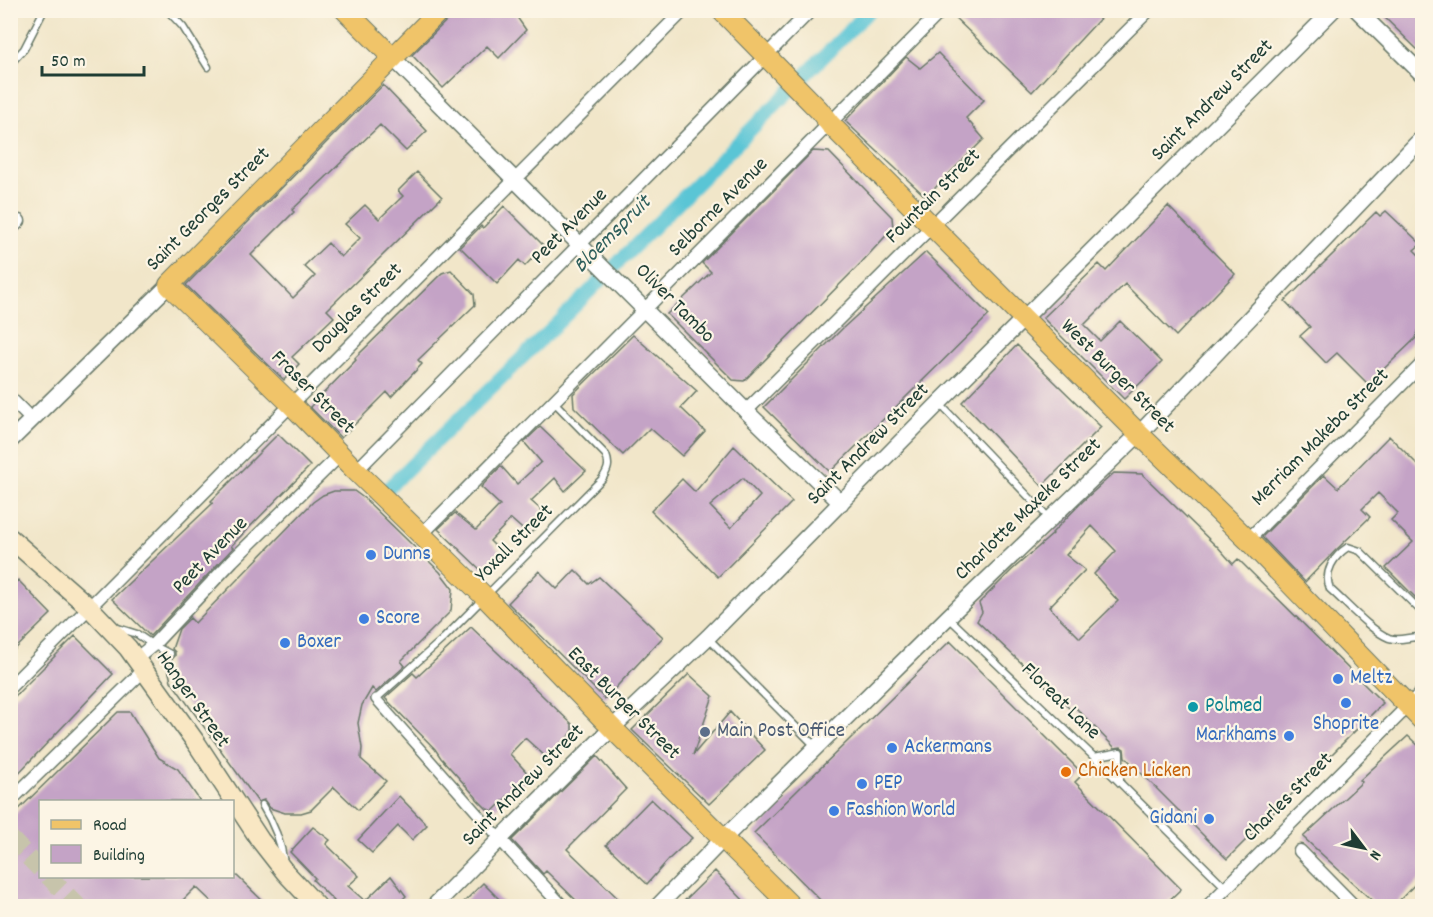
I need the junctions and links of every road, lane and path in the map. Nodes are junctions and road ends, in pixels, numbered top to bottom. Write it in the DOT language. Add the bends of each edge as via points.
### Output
graph roads {
  1 [pos="44,10"];
  2 [pos="167,10"];
  3 [pos="345,10"];
  4 [pos="440,10"];
  5 [pos="684,10"];
  6 [pos="722,10"];
  7 [pos="811,10"];
  8 [pos="942,10"];
  9 [pos="1149,10"];
  10 [pos="1333,10"];
  11 [pos="1357,10"];
  12 [pos="393,58"];
  13 [pos="771,62"];
  14 [pos="10,64"];
  15 [pos="208,66"];
  16 [pos="1422,74"];
  17 [pos="824,117"];
  18 [pos="1422,138"];
  19 [pos="515,179"];
  20 [pos="932,226"];
  21 [pos="585,249"];
  22 [pos="169,285"];
  23 [pos="645,310"];
  24 [pos="1025,318"];
  25 [pos="1422,335"];
  26 [pos="1422,348"];
  27 [pos="1422,363"];
  28 [pos="10,398"];
  29 [pos="554,402"];
  30 [pos="291,404"];
  31 [pos="939,404"];
  32 [pos="746,411"];
  33 [pos="32,420"];
  34 [pos="1139,434"];
  35 [pos="10,441"];
  36 [pos="340,455"];
  37 [pos="356,471"];
  38 [pos="841,503"];
  39 [pos="1049,519"];
  40 [pos="422,535"];
  41 [pos="10,538"];
  42 [pos="1248,540"];
  43 [pos="485,597"];
  44 [pos="90,608"];
  45 [pos="1422,612"];
  46 [pos="948,617"];
  47 [pos="108,627"];
  48 [pos="708,637"];
  49 [pos="1422,638"];
  50 [pos="153,645"];
  51 [pos="170,654"];
  52 [pos="140,665"];
  53 [pos="10,687"];
  54 [pos="1422,692"];
  55 [pos="376,699"];
  56 [pos="1408,706"];
  57 [pos="1422,720"];
  58 [pos="612,728"];
  59 [pos="816,747"];
  60 [pos="1094,757"];
  61 [pos="1120,783"];
  62 [pos="234,800"];
  63 [pos="234,800"];
  64 [pos="10,801"];
  65 [pos="262,805"];
  66 [pos="500,839"];
  67 [pos="723,839"];
  68 [pos="1300,851"];
  69 [pos="285,872"];
  70 [pos="1226,888"];
  71 [pos="317,906"];
  72 [pos="434,906"];
  73 [pos="562,906"];
  74 [pos="658,906"];
  75 [pos="791,906"];
  76 [pos="1208,906"];
  77 [pos="1354,906"];
  1 -- 14 [label="lane" via="24,49"];
  2 -- 15 [label="lane"];
  3 -- 12 [label="main road, Oliver Tambo"];
  4 -- 12 [label="main road, Saint Georges Street"];
  5 -- 19 [label="street, Douglas Street"];
  6 -- 13 [label="main road, West Burger Street"];
  7 -- 13 [label="street, Peet Avenue"];
  8 -- 17 [label="street, Selborne Avenue"];
  9 -- 20 [label="street, Fountain Street"];
  10 -- 24 [label="street, Saint Andrew Street"];
  11 -- 16 [label="street"];
  12 -- 19 [label="street, Oliver Tambo"];
  12 -- 22 [label="main road, Saint Georges Street"];
  13 -- 17 [label="main road, West Burger Street"];
  13 -- 21 [label="street, Peet Avenue"];
  17 -- 20 [label="main road, West Burger Street"];
  17 -- 23 [label="street, Selborne Avenue"];
  18 -- 34 [label="street, Charlotte Maxeke Street"];
  19 -- 21 [label="street, Oliver Tambo"];
  19 -- 30 [label="street, Douglas Street"];
  20 -- 24 [label="main road, West Burger Street"];
  20 -- 32 [label="street, Fountain Street"];
  21 -- 23 [label="street, Oliver Tambo"];
  21 -- 37 [label="street, Peet Avenue"];
  22 -- 30 [label="main road, Fraser Street"];
  22 -- 33 [label="street, Saint Georges Street"];
  23 -- 29 [label="street, Selborne Avenue"];
  23 -- 32 [label="street, Oliver Tambo"];
  24 -- 31 [label="street, Saint Andrew Street"];
  24 -- 34 [label="main road, West Burger Street"];
  25 -- 26 [label="lane"];
  27 -- 42 [label="street, Merriam Makeba Street"];
  28 -- 33 [label="street"];
  29 -- 40 [label="street, Selborne Avenue"];
  29 -- 43 [label="lane, Yoxall Street" via="606,455 608,470"];
  30 -- 36 [label="main road, Fraser Street"];
  30 -- 44 [label="street, Douglas Street"];
  31 -- 38 [label="street, Saint Andrew Street"];
  31 -- 39 [label="lane"];
  32 -- 38 [label="street, Oliver Tambo"];
  33 -- 35 [label="street, Saint Georges Street"];
  34 -- 39 [label="street, Charlotte Maxeke Street"];
  34 -- 42 [label="main road, West Burger Street"];
  36 -- 37 [label="main road, Fraser Street"];
  36 -- 50 [label="street, Peet Avenue"];
  37 -- 40 [label="main road, Fraser Street"];
  38 -- 48 [label="street, Saint Andrew Street"];
  39 -- 46 [label="street, Charlotte Maxeke Street"];
  40 -- 43 [label="main road, East Burger Street"];
  41 -- 44 [label="main road, Hanger Street"];
  42 -- 56 [label="main road, West Burger Street"];
  43 -- 55 [label="lane, Yoxall Street"];
  43 -- 58 [label="main road, East Burger Street"];
  44 -- 47 [label="main road, Hanger Street"];
  44 -- 53 [label="street, Douglas Street"];
  45 -- 49 [label="lane" via="1360,551 1348,547 1331,564 1327,582 1330,589 1373,628 1391,639"];
  46 -- 59 [label="street, Charlotte Maxeke Street"];
  46 -- 60 [label="lane, Floreat Lane"];
  47 -- 50 [label="lane" via="138,634"];
  47 -- 52 [label="main road, Hanger Street"];
  48 -- 58 [label="street, Saint Andrew Street"];
  48 -- 59 [label="lane"];
  50 -- 51 [label="lane"];
  50 -- 52 [label="street, Peet Avenue"];
  52 -- 62 [label="main road, Hanger Street"];
  52 -- 64 [label="street, Peet Avenue"];
  54 -- 56 [label="street, Charles Street"];
  55 -- 66 [label="street"];
  56 -- 57 [label="main road, West Burger Street"];
  56 -- 70 [label="street, Charles Street"];
  58 -- 66 [label="street, Saint Andrew Street"];
  58 -- 67 [label="main road, East Burger Street"];
  59 -- 67 [label="street, Charlotte Maxeke Street"];
  60 -- 61 [label="lane, Floreat Lane"];
  60 -- 61 [label="lane" via="1120,752"];
  61 -- 70 [label="lane, Floreat Lane"];
  63 -- 69 [label="main road, Hanger Street"];
  65 -- 69 [label="lane" via="279,838"];
  66 -- 72 [label="street, Saint Andrew Street"];
  66 -- 73 [label="street"];
  67 -- 74 [label="street, Charlotte Maxeke Street"];
  67 -- 75 [label="main road, East Burger Street"];
  68 -- 77 [label="street"];
  69 -- 71 [label="main road, Hanger Street"];
  70 -- 76 [label="street, Charles Street"];
}
